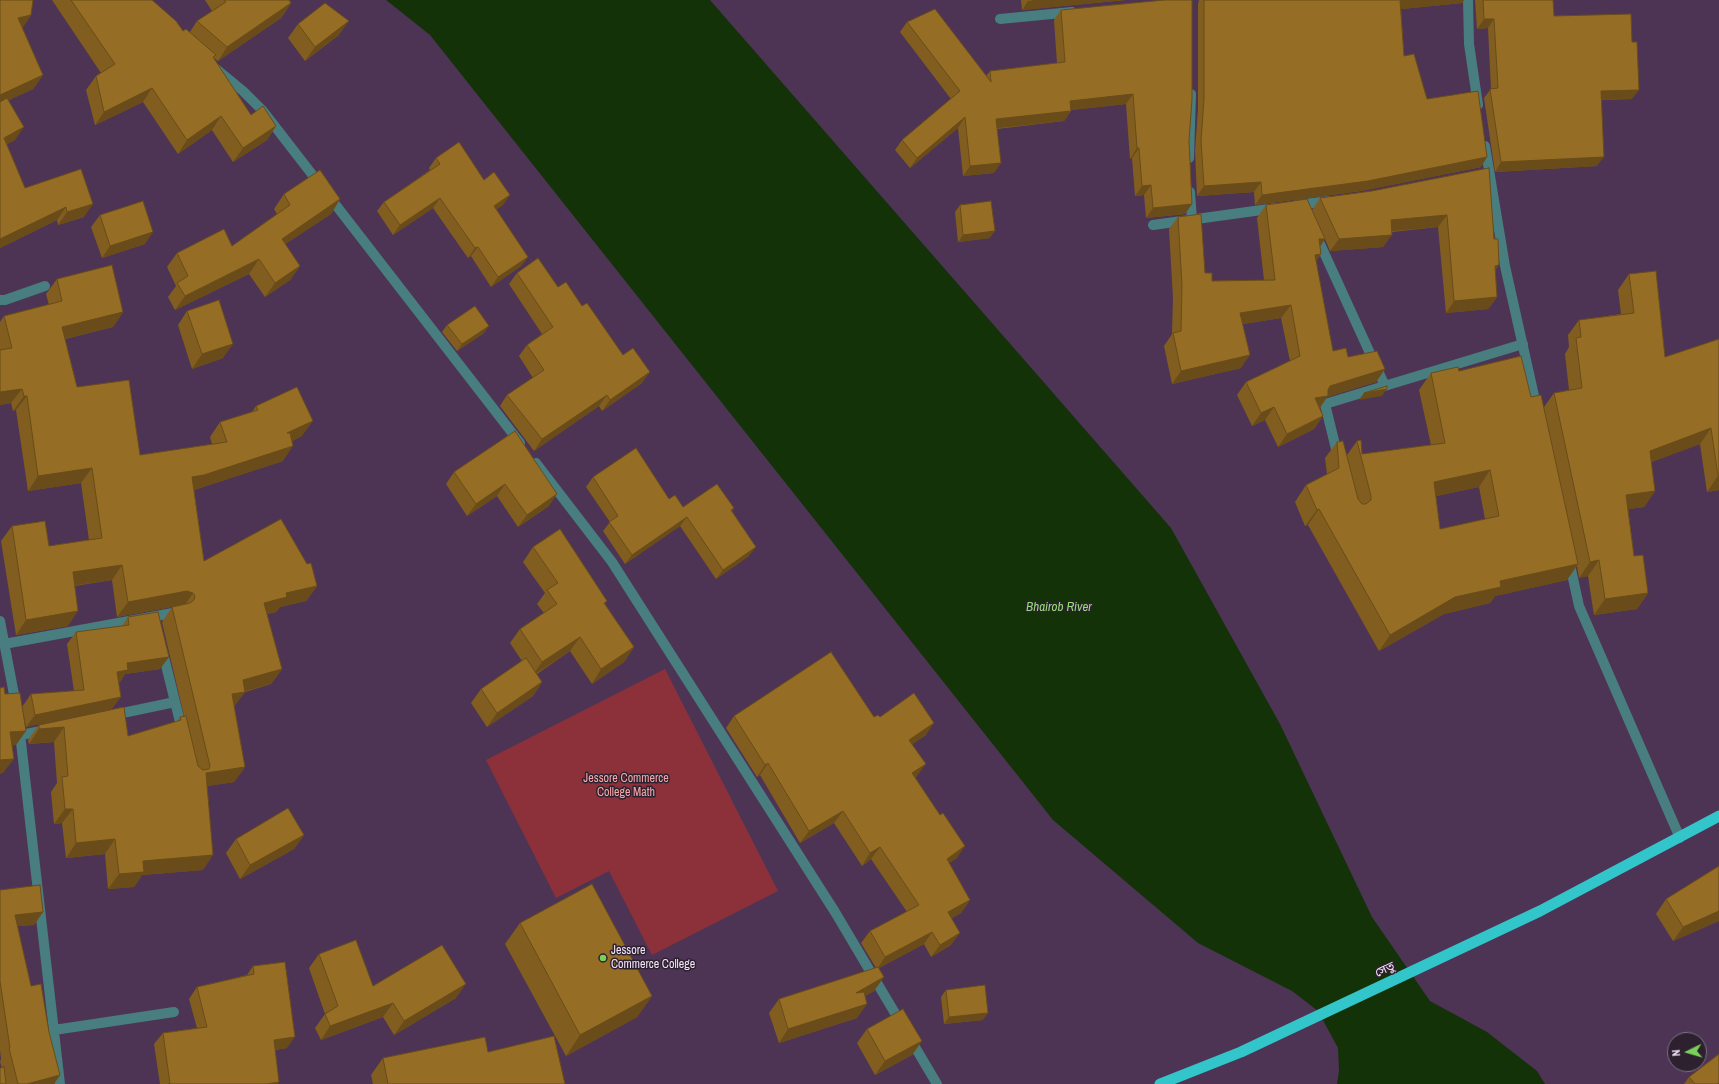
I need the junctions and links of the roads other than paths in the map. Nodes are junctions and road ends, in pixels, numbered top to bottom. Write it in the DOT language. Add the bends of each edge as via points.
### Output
graph roads {
  1 [pos="1468,0"];
  2 [pos="1084,11"];
  3 [pos="1000,19"];
  4 [pos="207,61"];
  5 [pos="1191,85"];
  6 [pos="1480,112"];
  7 [pos="1483,134"];
  8 [pos="1189,166"];
  9 [pos="1190,182"];
  10 [pos="1340,200"];
  11 [pos="1192,220"];
  12 [pos="1153,225"];
  13 [pos="1312,226"];
  14 [pos="45,286"];
  15 [pos="0,300"];
  16 [pos="1523,344"];
  17 [pos="1385,386"];
  18 [pos="1539,421"];
  19 [pos="1342,470"];
  20 [pos="1568,552"];
  21 [pos="178,612"];
  22 [pos="0,621"];
  23 [pos="160,640"];
  24 [pos="4,644"];
  25 [pos="175,702"];
  26 [pos="106,717"];
  27 [pos="60,727"];
  28 [pos="21,735"];
  29 [pos="185,740"];
  30 [pos="1719,816"];
  31 [pos="1680,838"];
  32 [pos="174,1012"];
  33 [pos="54,1030"];
  34 [pos="60,1084"];
  35 [pos="937,1084"];
  36 [pos="1160,1084"];
  1 -- 6 [label="street" via="1469,44"];
  2 -- 3 [label="street"];
  4 -- 35 [label="street" via="263,111 612,562 835,912"];
  5 -- 8 [label="street"];
  7 -- 16 [label="street" via="1485,173"];
  9 -- 11 [label="street"];
  10 -- 11 [label="street" via="1304,208"];
  11 -- 12 [label="street"];
  13 -- 17 [label="street"];
  14 -- 15 [label="street"];
  16 -- 17 [label="street"];
  16 -- 18 [label="street"];
  17 -- 19 [label="street" via="1325,404"];
  20 -- 31 [label="street" via="1579,606"];
  21 -- 24 [label="street" via="155,621"];
  22 -- 24 [label="street"];
  23 -- 25 [label="street"];
  24 -- 28 [label="street" via="10,695"];
  25 -- 26 [label="street"];
  25 -- 29 [label="street"];
  27 -- 28 [label="street"];
  28 -- 33 [label="street"];
  30 -- 31 [label="highway, সেতু"];
  31 -- 36 [label="highway, সেতু" via="1540,911 1241,1052"];
  32 -- 33 [label="street"];
  33 -- 34 [label="street"];
}
